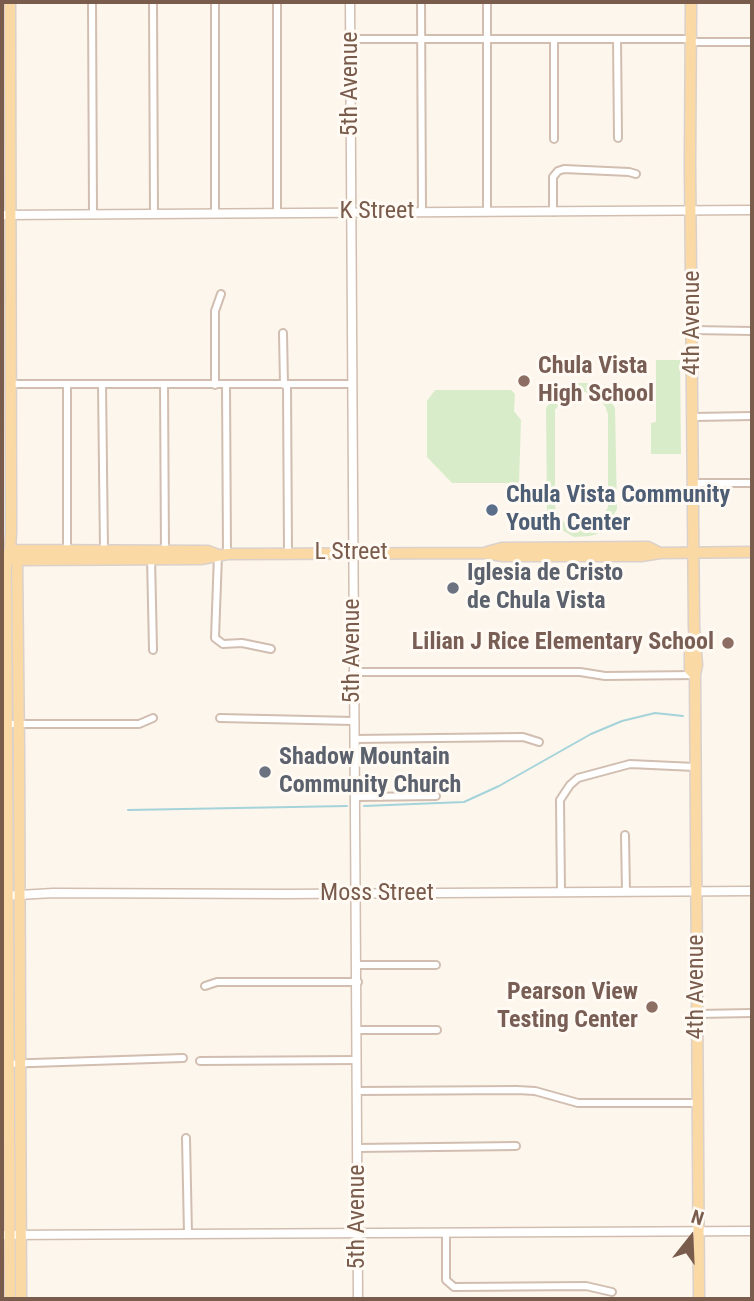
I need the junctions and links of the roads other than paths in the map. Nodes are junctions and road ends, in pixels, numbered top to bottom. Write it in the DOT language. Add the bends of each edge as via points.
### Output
graph roads {
  1 [pos="10,2"];
  2 [pos="92,2"];
  3 [pos="153,2"];
  4 [pos="215,2"];
  5 [pos="276,2"];
  6 [pos="350,2"];
  7 [pos="421,2"];
  8 [pos="487,2"];
  9 [pos="691,2"];
  10 [pos="422,38"];
  11 [pos="351,39"];
  12 [pos="487,39"];
  13 [pos="554,39"];
  14 [pos="617,39"];
  15 [pos="691,40"];
  16 [pos="752,42"];
  17 [pos="618,138"];
  18 [pos="554,139"];
  19 [pos="636,174"];
  20 [pos="692,210"];
  21 [pos="752,210"];
  22 [pos="352,212"];
  23 [pos="422,212"];
  24 [pos="487,212"];
  25 [pos="552,212"];
  26 [pos="93,213"];
  27 [pos="155,213"];
  28 [pos="215,213"];
  29 [pos="277,213"];
  30 [pos="6,215"];
  31 [pos="221,294"];
  32 [pos="692,330"];
  33 [pos="752,331"];
  34 [pos="283,333"];
  35 [pos="11,384"];
  36 [pos="164,384"];
  37 [pos="286,384"];
  38 [pos="352,384"];
  39 [pos="67,385"];
  40 [pos="102,385"];
  41 [pos="215,385"];
  42 [pos="226,385"];
  43 [pos="752,416"];
  44 [pos="693,417"];
  45 [pos="694,483"];
  46 [pos="752,483"];
  47 [pos="67,550"];
  48 [pos="752,552"];
  49 [pos="694,553"];
  50 [pos="104,554"];
  51 [pos="222,554"];
  52 [pos="288,554"];
  53 [pos="354,554"];
  54 [pos="150,555"];
  55 [pos="165,555"];
  56 [pos="11,557"];
  57 [pos="271,649"];
  58 [pos="153,650"];
  59 [pos="353,672"];
  60 [pos="695,676"];
  61 [pos="153,718"];
  62 [pos="220,718"];
  63 [pos="353,721"];
  64 [pos="18,723"];
  65 [pos="4,724"];
  66 [pos="354,739"];
  67 [pos="539,742"];
  68 [pos="695,767"];
  69 [pos="436,796"];
  70 [pos="356,797"];
  71 [pos="625,835"];
  72 [pos="697,891"];
  73 [pos="752,891"];
  74 [pos="561,892"];
  75 [pos="626,892"];
  76 [pos="356,894"];
  77 [pos="9,896"];
  78 [pos="356,965"];
  79 [pos="436,965"];
  80 [pos="358,982"];
  81 [pos="205,986"];
  82 [pos="752,1013"];
  83 [pos="697,1014"];
  84 [pos="358,1030"];
  85 [pos="437,1030"];
  86 [pos="183,1058"];
  87 [pos="358,1060"];
  88 [pos="200,1062"];
  89 [pos="10,1063"];
  90 [pos="358,1091"];
  91 [pos="697,1103"];
  92 [pos="186,1138"];
  93 [pos="516,1146"];
  94 [pos="358,1148"];
  95 [pos="752,1231"];
  96 [pos="699,1232"];
  97 [pos="446,1233"];
  98 [pos="188,1234"];
  99 [pos="359,1234"];
  100 [pos="10,1235"];
  101 [pos="612,1292"];
  102 [pos="10,1299"];
  103 [pos="21,1299"];
  104 [pos="358,1299"];
  105 [pos="699,1299"];
  1 -- 30 [label="main road"];
  2 -- 26 [label="street"];
  3 -- 27 [label="street"];
  4 -- 28 [label="street"];
  5 -- 29 [label="street"];
  6 -- 11 [label="street, 5th Avenue"];
  7 -- 10 [label="street"];
  8 -- 12 [label="street"];
  9 -- 15 [label="main road, 4th Avenue"];
  10 -- 11 [label="street"];
  10 -- 12 [label="street"];
  10 -- 23 [label="street"];
  11 -- 22 [label="street, 5th Avenue"];
  12 -- 13 [label="street"];
  12 -- 24 [label="street"];
  13 -- 14 [label="street"];
  13 -- 18 [label="street"];
  14 -- 15 [label="street"];
  14 -- 17 [label="street"];
  15 -- 16 [label="street"];
  15 -- 20 [label="main road, 4th Avenue"];
  19 -- 25 [label="street" via="558,171 553,177"];
  20 -- 21 [label="street, K Street"];
  20 -- 25 [label="street, K Street"];
  20 -- 32 [label="main road, 4th Avenue"];
  22 -- 23 [label="street, K Street"];
  22 -- 29 [label="street, K Street"];
  22 -- 38 [label="street, 5th Avenue"];
  23 -- 24 [label="street, K Street"];
  24 -- 25 [label="street, K Street"];
  26 -- 27 [label="street, K Street"];
  26 -- 30 [label="street, K Street"];
  27 -- 28 [label="street, K Street"];
  28 -- 29 [label="street, K Street"];
  30 -- 35 [label="main road"];
  31 -- 41 [label="street" via="215,311"];
  32 -- 33 [label="street"];
  32 -- 44 [label="main road, 4th Avenue"];
  34 -- 37 [label="street"];
  35 -- 39 [label="street"];
  35 -- 56 [label="main road"];
  36 -- 40 [label="street"];
  36 -- 41 [label="street"];
  36 -- 55 [label="street"];
  37 -- 38 [label="street"];
  37 -- 42 [label="street"];
  37 -- 52 [label="street"];
  38 -- 53 [label="street, 5th Avenue"];
  39 -- 40 [label="street"];
  39 -- 47 [label="street"];
  40 -- 50 [label="street"];
  41 -- 42 [label="street"];
  42 -- 51 [label="street"];
  43 -- 44 [label="street"];
  44 -- 45 [label="main road, 4th Avenue"];
  45 -- 46 [label="street"];
  45 -- 49 [label="main road, 4th Avenue"];
  47 -- 50 [label="main road, L Street"];
  47 -- 56 [label="main road, L Street"];
  48 -- 49 [label="main road, L Street"];
  49 -- 53 [label="main road, L Street"];
  49 -- 60 [label="main road, 4th Avenue" via="695,644 690,650 690,670"];
  50 -- 54 [label="main road, L Street"];
  50 -- 56 [label="main road, L Street"];
  51 -- 52 [label="main road, L Street"];
  51 -- 55 [label="main road, L Street"];
  51 -- 57 [label="street" via="215,638 223,644"];
  52 -- 53 [label="main road, L Street"];
  53 -- 59 [label="street, 5th Avenue"];
  54 -- 55 [label="main road, L Street"];
  54 -- 58 [label="street"];
  56 -- 64 [label="main road"];
  56 -- 65 [label="main road"];
  59 -- 60 [label="street" via="580,671 606,676"];
  59 -- 63 [label="street, 5th Avenue"];
  60 -- 68 [label="main road, 4th Avenue"];
  61 -- 64 [label="street" via="139,724"];
  62 -- 63 [label="street"];
  63 -- 66 [label="street, 5th Avenue"];
  64 -- 65 [label="street"];
  64 -- 77 [label="main road"];
  65 -- 77 [label="main road"];
  66 -- 67 [label="street" via="523,737"];
  66 -- 70 [label="street, 5th Avenue"];
  68 -- 72 [label="main road, 4th Avenue"];
  68 -- 74 [label="street" via="630,764 578,778 570,785 560,800"];
  69 -- 70 [label="street"];
  70 -- 76 [label="street, 5th Avenue"];
  71 -- 75 [label="street"];
  72 -- 73 [label="street, Moss Street"];
  72 -- 75 [label="street, Moss Street"];
  72 -- 83 [label="main road, 4th Avenue"];
  74 -- 75 [label="street, Moss Street"];
  74 -- 76 [label="street, Moss Street"];
  76 -- 77 [label="street, Moss Street"];
  76 -- 78 [label="street, 5th Avenue"];
  77 -- 89 [label="main road"];
  78 -- 79 [label="street"];
  78 -- 80 [label="street, 5th Avenue"];
  80 -- 81 [label="street" via="217,982"];
  80 -- 84 [label="street, 5th Avenue"];
  82 -- 83 [label="street"];
  83 -- 91 [label="main road, 4th Avenue"];
  84 -- 85 [label="street"];
  84 -- 87 [label="street, 5th Avenue"];
  86 -- 89 [label="street"];
  87 -- 88 [label="street"];
  87 -- 90 [label="street, 5th Avenue"];
  89 -- 100 [label="main road"];
  90 -- 91 [label="street" via="517,1090 578,1103"];
  90 -- 94 [label="street, 5th Avenue"];
  91 -- 96 [label="main road, 4th Avenue"];
  92 -- 98 [label="street"];
  93 -- 94 [label="street"];
  94 -- 99 [label="street, 5th Avenue"];
  95 -- 96 [label="street"];
  96 -- 97 [label="street"];
  96 -- 105 [label="main road, 4th Avenue"];
  97 -- 99 [label="street"];
  97 -- 101 [label="street" via="446,1280 454,1287 586,1286"];
  98 -- 99 [label="street"];
  98 -- 100 [label="street"];
  99 -- 104 [label="street, 5th Avenue"];
  100 -- 102 [label="main road"];
  100 -- 103 [label="main road"];
}
